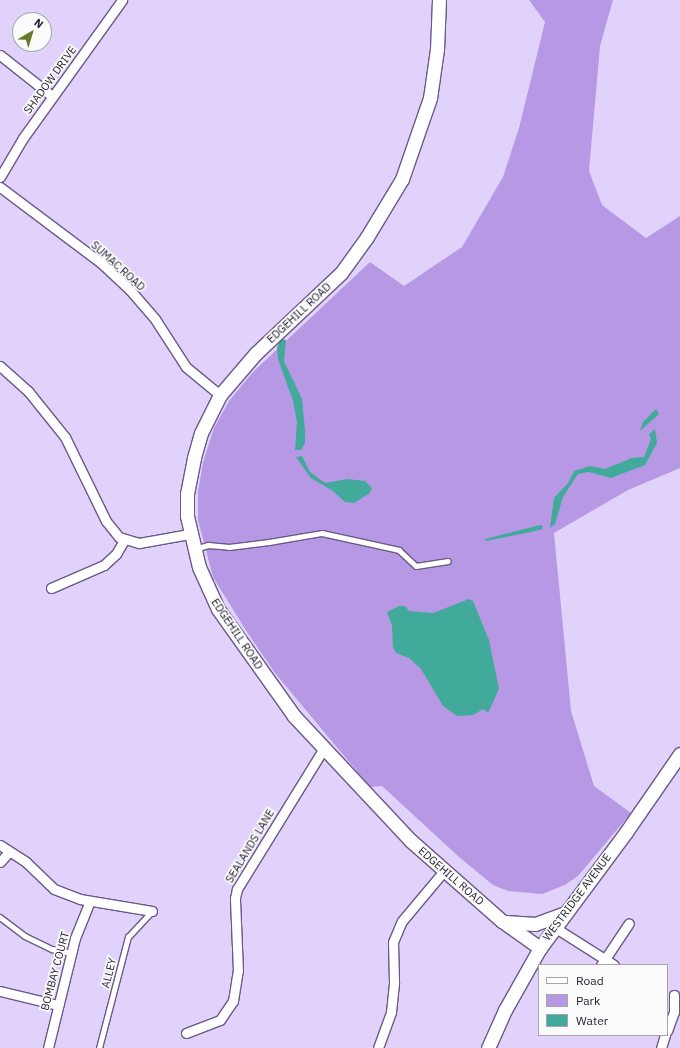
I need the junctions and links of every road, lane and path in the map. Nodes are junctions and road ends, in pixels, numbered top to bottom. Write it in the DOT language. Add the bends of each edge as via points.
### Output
graph roads {
  1 [pos="122,0"];
  2 [pos="439,0"];
  3 [pos="0,55"];
  4 [pos="52,96"];
  5 [pos="0,177"];
  6 [pos="0,187"];
  7 [pos="1,368"];
  8 [pos="220,395"];
  9 [pos="189,534"];
  10 [pos="124,540"];
  11 [pos="194,549"];
  12 [pos="448,561"];
  13 [pos="51,588"];
  14 [pos="323,750"];
  15 [pos="680,754"];
  16 [pos="0,845"];
  17 [pos="8,852"];
  18 [pos="0,862"];
  19 [pos="444,871"];
  20 [pos="90,901"];
  21 [pos="152,911"];
  22 [pos="564,914"];
  23 [pos="0,917"];
  24 [pos="502,921"];
  25 [pos="629,923"];
  26 [pos="554,927"];
  27 [pos="540,948"];
  28 [pos="71,953"];
  29 [pos="602,962"];
  30 [pos="0,991"];
  31 [pos="674,994"];
  32 [pos="58,1005"];
  33 [pos="668,1028"];
  34 [pos="186,1033"];
  35 [pos="666,1036"];
  36 [pos="48,1048"];
  37 [pos="100,1048"];
  38 [pos="378,1048"];
  39 [pos="488,1048"];
  40 [pos="661,1048"];
  1 -- 4 [label="street, SHADOW DRIVE"];
  2 -- 8 [label="street, EDGEHILL ROAD" via="437,49 430,98 402,179 367,237 341,273 256,353"];
  3 -- 4 [label="street"];
  4 -- 5 [label="street, SHADOW DRIVE"];
  6 -- 8 [label="street, SUMAC ROAD" via="46,220 130,290 155,319 186,367"];
  7 -- 10 [label="street" via="28,391 64,438 106,521"];
  8 -- 9 [label="street, EDGEHILL ROAD" via="201,433 194,458 187,493"];
  9 -- 10 [label="street" via="139,543"];
  9 -- 11 [label="street, EDGEHILL ROAD"];
  10 -- 13 [label="street" via="116,554 104,565"];
  11 -- 12 [label="lane" via="208,545 229,546 269,542 322,533 399,550 416,566"];
  11 -- 14 [label="street, EDGEHILL ROAD" via="207,588 218,609 294,716"];
  14 -- 19 [label="street, EDGEHILL ROAD" via="410,840"];
  14 -- 34 [label="street, SEALANDS LANE" via="238,889 235,898 238,971 233,1001 220,1020"];
  15 -- 22 [label="street, WESTRIDGE AVENUE" via="626,832"];
  16 -- 17 [label="street"];
  17 -- 18 [label="street"];
  17 -- 20 [label="street" via="26,862 54,888"];
  19 -- 24 [label="street, EDGEHILL ROAD"];
  19 -- 38 [label="street" via="402,921 394,942 391,1012"];
  20 -- 21 [label="street"];
  20 -- 28 [label="street, BOMBAY COURT"];
  21 -- 37 [label="lane, ALLEY" via="128,937"];
  22 -- 24 [label="street" via="536,924"];
  22 -- 26 [label="street, WESTRIDGE AVENUE"];
  23 -- 28 [label="lane" via="25,936 52,949"];
  24 -- 27 [label="street, EDGEHILL ROAD"];
  25 -- 29 [label="street"];
  26 -- 27 [label="street, WESTRIDGE AVENUE"];
  26 -- 29 [label="street"];
  27 -- 39 [label="street, WESTRIDGE AVENUE" via="505,1010"];
  28 -- 32 [label="street, BOMBAY COURT"];
  30 -- 32 [label="street"];
  31 -- 33 [label="street" via="674,1012"];
  32 -- 36 [label="street, BOMBAY COURT"];
  35 -- 40 [label="street"];
}
